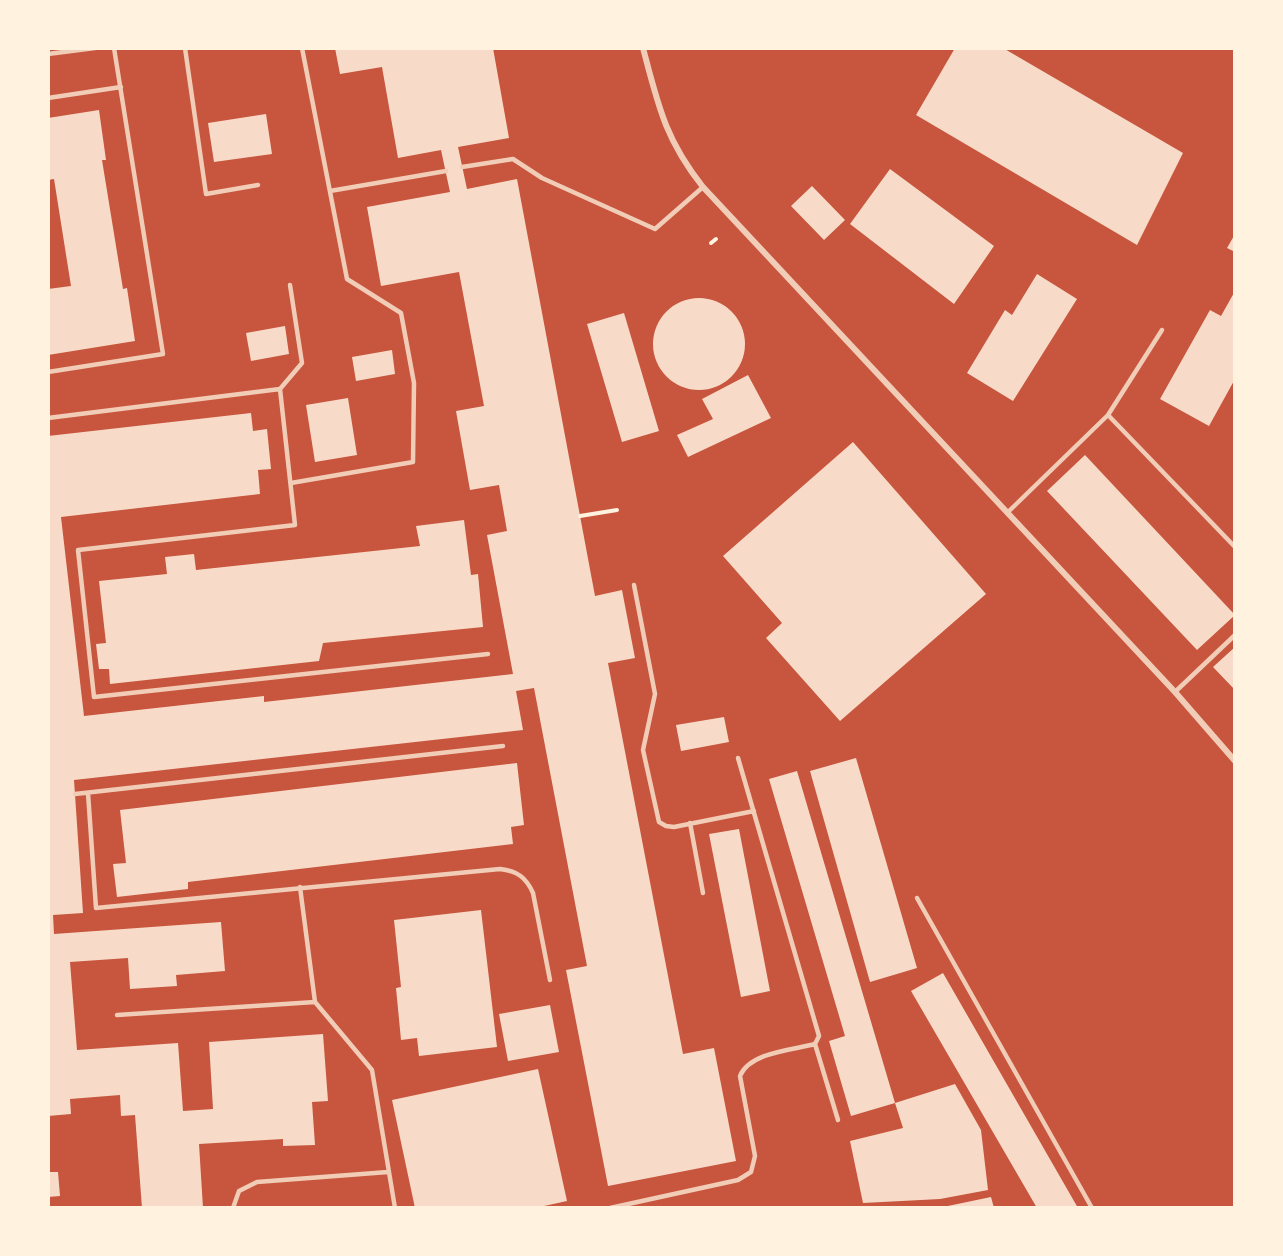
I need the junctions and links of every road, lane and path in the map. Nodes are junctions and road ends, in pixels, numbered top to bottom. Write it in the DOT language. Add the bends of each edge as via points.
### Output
graph roads {
  1 [pos="95,48"];
  2 [pos="114,48"];
  3 [pos="186,48"];
  4 [pos="303,48"];
  5 [pos="643,48"];
  6 [pos="48,54"];
  7 [pos="121,87"];
  8 [pos="48,98"];
  9 [pos="462,167"];
  10 [pos="446,171"];
  11 [pos="258,185"];
  12 [pos="703,187"];
  13 [pos="330,191"];
  14 [pos="716,239"];
  15 [pos="711,243"];
  16 [pos="290,285"];
  17 [pos="1162,330"];
  18 [pos="48,372"];
  19 [pos="280,389"];
  20 [pos="1108,415"];
  21 [pos="48,418"];
  22 [pos="291,483"];
  23 [pos="617,510"];
  24 [pos="1007,513"];
  25 [pos="580,516"];
  26 [pos="1235,547"];
  27 [pos="634,585"];
  28 [pos="1235,635"];
  29 [pos="488,654"];
  30 [pos="1174,692"];
  31 [pos="503,746"];
  32 [pos="738,758"];
  33 [pos="1235,761"];
  34 [pos="88,793"];
  35 [pos="75,794"];
  36 [pos="754,812"];
  37 [pos="690,823"];
  38 [pos="300,887"];
  39 [pos="704,893"];
  40 [pos="917,898"];
  41 [pos="550,980"];
  42 [pos="315,1002"];
  43 [pos="117,1015"];
  44 [pos="815,1044"];
  45 [pos="837,1120"];
  46 [pos="388,1172"];
  47 [pos="233,1208"];
  48 [pos="395,1208"];
  49 [pos="610,1208"];
  50 [pos="1092,1208"];
  1 -- 6 [label="lane"];
  2 -- 7 [label="lane"];
  3 -- 11 [label="lane" via="206,194"];
  4 -- 13 [label="lane"];
  5 -- 12 [label="street" via="674,147"];
  7 -- 8 [label="lane"];
  7 -- 18 [label="lane" via="163,354"];
  9 -- 12 [label="lane" via="513,159 543,178 655,230"];
  10 -- 13 [label="lane"];
  12 -- 24 [label="street"];
  13 -- 22 [label="lane" via="347,279 401,313 414,383 413,462"];
  14 -- 15 [label="path"];
  16 -- 19 [label="lane" via="302,363"];
  17 -- 20 [label="lane"];
  19 -- 21 [label="lane"];
  19 -- 22 [label="lane"];
  20 -- 24 [label="lane"];
  20 -- 26 [label="lane"];
  22 -- 29 [label="lane" via="295,525 78,550 94,697"];
  23 -- 25 [label="path"];
  24 -- 30 [label="street"];
  27 -- 37 [label="lane" via="655,694 643,750 656,814 666,826"];
  28 -- 30 [label="lane"];
  30 -- 33 [label="street"];
  31 -- 34 [label="lane"];
  32 -- 36 [label="lane"];
  34 -- 35 [label="lane"];
  34 -- 38 [label="lane" via="96,908"];
  36 -- 37 [label="lane"];
  36 -- 44 [label="lane" via="819,1036"];
  37 -- 39 [label="lane"];
  38 -- 41 [label="lane" via="511,870 529,883 533,893"];
  38 -- 42 [label="lane"];
  40 -- 50 [label="lane"];
  42 -- 43 [label="lane"];
  42 -- 46 [label="lane" via="372,1070"];
  44 -- 45 [label="lane"];
  44 -- 49 [label="lane" via="757,1059 743,1068 740,1083 754,1156 752,1172 746,1177"];
  46 -- 47 [label="lane" via="257,1182 239,1191"];
  46 -- 48 [label="lane"];
}
